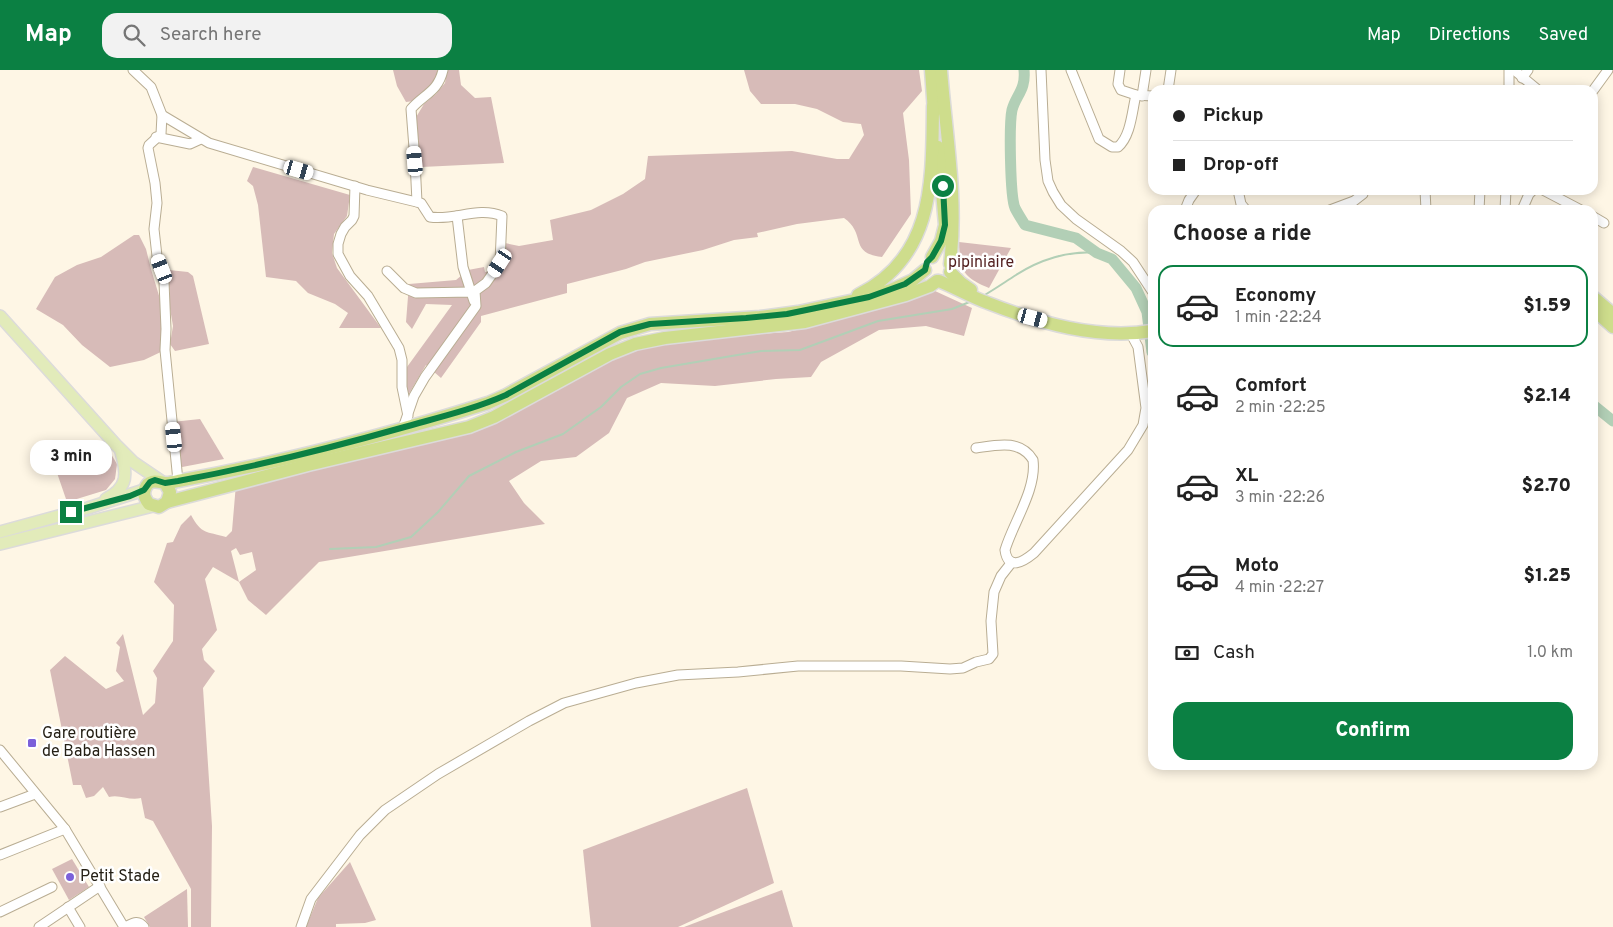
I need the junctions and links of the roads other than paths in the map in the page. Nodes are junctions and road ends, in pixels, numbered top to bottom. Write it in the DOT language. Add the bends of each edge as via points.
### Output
graph roads {
  1 [pos="133,70"];
  2 [pos="443,70"];
  3 [pos="931,70"];
  4 [pos="942,70"];
  5 [pos="1041,70"];
  6 [pos="1071,70"];
  7 [pos="1120,70"];
  8 [pos="1146,70"];
  9 [pos="1171,70"];
  10 [pos="1509,70"];
  11 [pos="1514,70"];
  12 [pos="1528,70"];
  13 [pos="1604,72"];
  14 [pos="1522,78"];
  15 [pos="1169,85"];
  16 [pos="1509,85"];
  17 [pos="1531,85"];
  18 [pos="1596,85"];
  19 [pos="1139,95"];
  20 [pos="1148,96"];
  21 [pos="933,106"];
  22 [pos="162,115"];
  23 [pos="156,138"];
  24 [pos="201,139"];
  25 [pos="355,186"];
  26 [pos="1362,195"];
  27 [pos="1552,195"];
  28 [pos="416,202"];
  29 [pos="1342,205"];
  30 [pos="1572,205"];
  31 [pos="457,216"];
  32 [pos="1598,220"];
  33 [pos="1604,223"];
  34 [pos="932,257"];
  35 [pos="950,268"];
  36 [pos="925,270"];
  37 [pos="386,271"];
  38 [pos="938,281"];
  39 [pos="1148,285"];
  40 [pos="471,292"];
  41 [pos="973,294"];
  42 [pos="1598,301"];
  43 [pos="838,303"];
  44 [pos="476,306"];
  45 [pos="1598,313"];
  46 [pos="1613,314"];
  47 [pos="0,316"];
  48 [pos="1613,327"];
  49 [pos="1141,331"];
  50 [pos="405,422"];
  51 [pos="976,448"];
  52 [pos="121,450"];
  53 [pos="133,462"];
  54 [pos="168,482"];
  55 [pos="145,488"];
  56 [pos="168,502"];
  57 [pos="153,506"];
  58 [pos="88,508"];
  59 [pos="0,532"];
  60 [pos="0,544"];
  61 [pos="1012,562"];
  62 [pos="0,750"];
  63 [pos="35,794"];
  64 [pos="0,806"];
  65 [pos="65,829"];
  66 [pos="0,855"];
  67 [pos="52,886"];
  68 [pos="100,886"];
  69 [pos="68,907"];
  70 [pos="0,912"];
  71 [pos="39,927"];
  72 [pos="80,927"];
  73 [pos="125,927"];
  74 [pos="144,927"];
  75 [pos="301,927"];
  1 -- 22 [label="street" via="151,86"];
  2 -- 28 [label="street" via="433,91 410,109"];
  3 -- 21 [label="highway"];
  4 -- 35 [label="highway" via="954,229"];
  5 -- 39 [label="street" via="1044,160 1053,192 1076,219 1133,262"];
  6 -- 19 [label="street" via="1099,139 1112,147 1118,147 1127,135"];
  7 -- 19 [label="street" via="1118,87"];
  8 -- 19 [label="street"];
  9 -- 15 [label="street"];
  10 -- 16 [label="street"];
  11 -- 14 [label="street"];
  12 -- 14 [label="street"];
  13 -- 18 [label="street"];
  14 -- 17 [label="street"];
  19 -- 20 [label="street"];
  21 -- 34 [label="highway" via="945,225"];
  21 -- 43 [label="highway" via="931,185 914,242 886,278"];
  22 -- 23 [label="street" via="161,134"];
  22 -- 24 [label="street"];
  23 -- 24 [label="street" via="190,144"];
  23 -- 54 [label="street" via="149,145 149,155 155,183 157,256 164,282"];
  24 -- 25 [label="street"];
  25 -- 28 [label="street"];
  25 -- 50 [label="street" via="354,216 341,234 338,254 399,348"];
  26 -- 29 [label="street"];
  27 -- 30 [label="street"];
  28 -- 31 [label="street" via="421,203 430,217"];
  31 -- 40 [label="street" via="461,254"];
  31 -- 44 [label="street" via="492,212 502,216 500,263 486,284 475,291"];
  32 -- 33 [label="street"];
  34 -- 35 [label="highway" via="945,258"];
  34 -- 36 [label="highway"];
  35 -- 38 [label="highway" via="946,278"];
  35 -- 41 [label="highway"];
  36 -- 38 [label="highway" via="929,278"];
  36 -- 43 [label="highway" via="892,290"];
  37 -- 40 [label="street" via="404,288 416,293"];
  38 -- 41 [label="highway"];
  38 -- 56 [label="highway" via="906,294 800,323 635,344 610,354 494,417 469,426"];
  40 -- 44 [label="street"];
  41 -- 49 [label="highway" via="1075,321"];
  42 -- 46 [label="highway"];
  43 -- 50 [label="highway" via="775,315 650,324 620,332 488,403"];
  44 -- 50 [label="street" via="425,377"];
  45 -- 48 [label="highway"];
  47 -- 52 [label="main road"];
  49 -- 61 [label="street" via="1138,347 1146,408 1143,424 1128,450 1034,553 1018,563"];
  50 -- 54 [label="highway" via="331,447"];
  51 -- 61 [label="street" via="1014,445 1024,449 1033,460 1030,488 1005,550 1006,557"];
  52 -- 53 [label="main road"];
  52 -- 58 [label="main road" via="126,469 124,483 116,494"];
  53 -- 54 [label="main road"];
  53 -- 55 [label="main road"];
  54 -- 55 [label="highway" via="155,480"];
  54 -- 56 [label="highway"];
  55 -- 57 [label="highway" via="146,500"];
  55 -- 58 [label="main road"];
  56 -- 57 [label="highway"];
  57 -- 60 [label="main road"];
  58 -- 59 [label="main road"];
  61 -- 75 [label="street" via="994,592 992,656 989,660 950,669 798,666 678,675 588,696 540,714 438,774 385,810 360,835 311,898"];
  62 -- 63 [label="street"];
  63 -- 64 [label="street"];
  63 -- 65 [label="street"];
  65 -- 66 [label="street"];
  65 -- 68 [label="street"];
  67 -- 70 [label="street"];
  68 -- 69 [label="street"];
  68 -- 73 [label="street"];
  69 -- 71 [label="street"];
  69 -- 72 [label="street"];
  73 -- 74 [label="street" via="136,922"];
}
